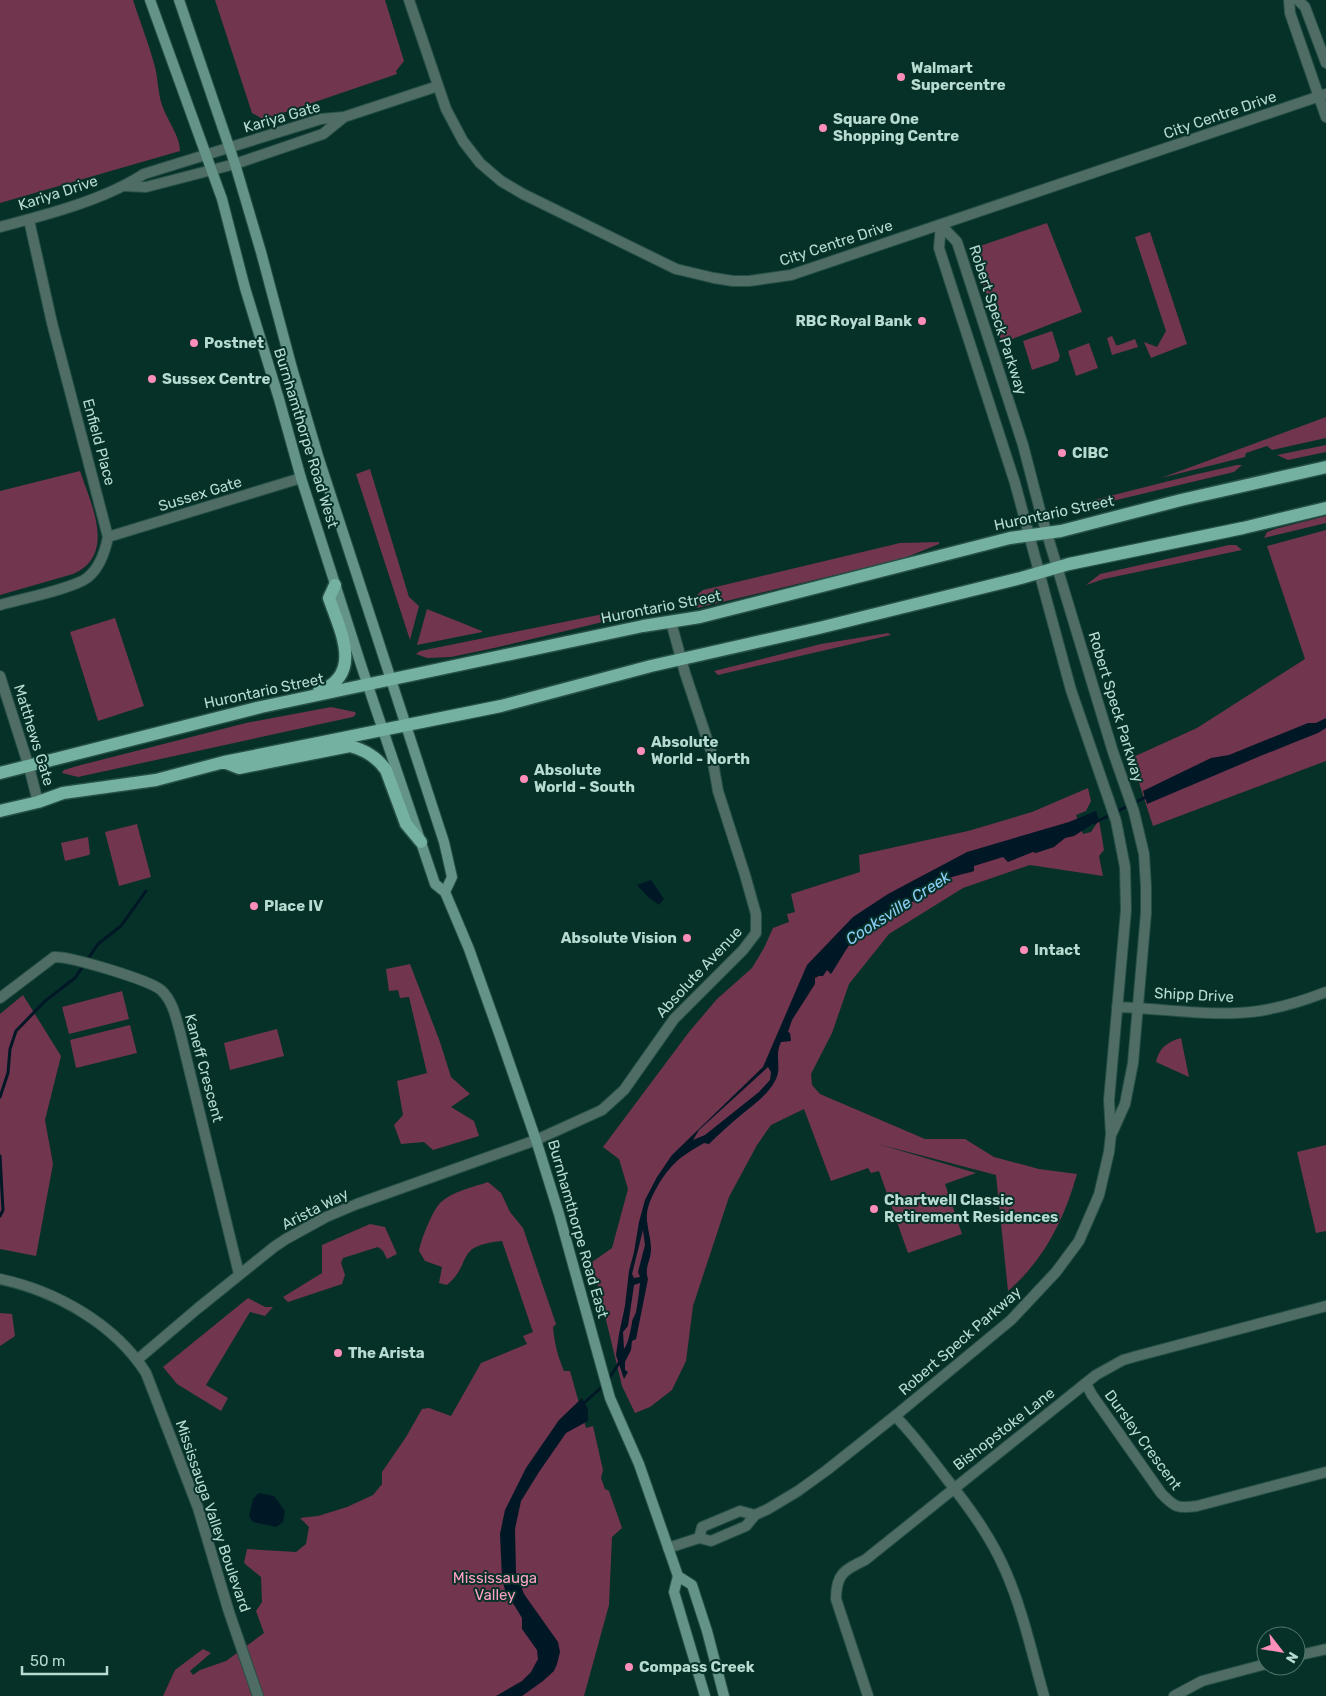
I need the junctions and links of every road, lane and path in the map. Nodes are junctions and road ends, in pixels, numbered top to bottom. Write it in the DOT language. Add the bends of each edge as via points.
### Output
graph roads {
  1 [pos="150,0"];
  2 [pos="179,0"];
  3 [pos="409,0"];
  4 [pos="1289,0"];
  5 [pos="1298,0"];
  6 [pos="1326,62"];
  7 [pos="438,86"];
  8 [pos="1323,95"];
  9 [pos="344,117"];
  10 [pos="1326,117"];
  11 [pos="229,148"];
  12 [pos="205,155"];
  13 [pos="235,164"];
  14 [pos="211,171"];
  15 [pos="125,186"];
  16 [pos="29,220"];
  17 [pos="941,225"];
  18 [pos="0,227"];
  19 [pos="1326,467"];
  20 [pos="301,478"];
  21 [pos="1326,503"];
  22 [pos="1326,508"];
  23 [pos="1250,527"];
  24 [pos="1047,534"];
  25 [pos="1029,536"];
  26 [pos="108,537"];
  27 [pos="1058,567"];
  28 [pos="1038,573"];
  29 [pos="334,585"];
  30 [pos="0,605"];
  31 [pos="671,622"];
  32 [pos="681,660"];
  33 [pos="0,676"];
  34 [pos="390,681"];
  35 [pos="368,686"];
  36 [pos="261,707"];
  37 [pos="405,726"];
  38 [pos="384,730"];
  39 [pos="224,762"];
  40 [pos="29,767"];
  41 [pos="0,773"];
  42 [pos="38,802"];
  43 [pos="0,811"];
  44 [pos="421,842"];
  45 [pos="445,892"];
  46 [pos="1326,992"];
  47 [pos="0,998"];
  48 [pos="1117,1007"];
  49 [pos="1138,1007"];
  50 [pos="1111,1134"];
  51 [pos="536,1140"];
  52 [pos="240,1274"];
  53 [pos="0,1279"];
  54 [pos="1326,1306"];
  55 [pos="137,1360"];
  56 [pos="1086,1384"];
  57 [pos="895,1416"];
  58 [pos="1326,1472"];
  59 [pos="954,1488"];
  60 [pos="755,1515"];
  61 [pos="699,1538"];
  62 [pos="668,1548"];
  63 [pos="678,1576"];
  64 [pos="1326,1649"];
  65 [pos="1306,1654"];
  66 [pos="1256,1667"];
  67 [pos="258,1696"];
  68 [pos="705,1696"];
  69 [pos="724,1696"];
  70 [pos="868,1696"];
  71 [pos="1044,1696"];
  72 [pos="1174,1696"];
  1 -- 12 [label="main road, Burnhamthorpe Road West"];
  2 -- 11 [label="main road, Burnhamthorpe Road West"];
  3 -- 7 [label="street, City Centre Drive"];
  4 -- 8 [label="street" via="1290,13"];
  5 -- 6 [label="street" via="1305,7"];
  7 -- 9 [label="street, Kariya Gate"];
  7 -- 17 [label="street, City Centre Drive" via="463,140 480,163 501,181 676,269 732,281 771,279"];
  8 -- 10 [label="street"];
  8 -- 17 [label="street, City Centre Drive"];
  9 -- 11 [label="street, Kariya Gate" via="321,119"];
  9 -- 13 [label="street, Kariya Gate" via="323,134"];
  11 -- 12 [label="street, Kariya Drive"];
  11 -- 13 [label="main road, Burnhamthorpe Road West"];
  12 -- 14 [label="main road, Burnhamthorpe Road West"];
  12 -- 15 [label="street, Kariya Drive" via="144,174"];
  13 -- 14 [label="street, Kariya Drive"];
  13 -- 34 [label="main road, Burnhamthorpe Road West" via="318,456"];
  14 -- 15 [label="street, Kariya Drive" via="146,187"];
  14 -- 20 [label="main road, Burnhamthorpe Road West" via="222,199"];
  15 -- 16 [label="street, Kariya Drive"];
  16 -- 18 [label="street, Kariya Drive"];
  16 -- 26 [label="street, Enfield Place" via="52,323"];
  17 -- 24 [label="street, Robert Speck Parkway" via="956,242 1022,445"];
  17 -- 25 [label="street, Robert Speck Parkway" via="939,248"];
  19 -- 24 [label="main road, Hurontario Street"];
  20 -- 26 [label="street, Sussex Gate"];
  20 -- 29 [label="main road, Burnhamthorpe Road West"];
  21 -- 23 [label="main road"];
  22 -- 23 [label="main road"];
  23 -- 27 [label="main road"];
  24 -- 25 [label="main road, Hurontario Street"];
  24 -- 27 [label="street, Robert Speck Parkway"];
  25 -- 28 [label="street, Robert Speck Parkway"];
  25 -- 31 [label="main road, Hurontario Street" via="1010,538 700,618"];
  26 -- 30 [label="street" via="100,563 86,578"];
  27 -- 28 [label="main road"];
  27 -- 49 [label="street, Robert Speck Parkway" via="1144,854 1146,913"];
  28 -- 32 [label="main road"];
  28 -- 48 [label="street, Robert Speck Parkway" via="1071,690 1116,821 1125,867 1126,910"];
  29 -- 35 [label="main road, Burnhamthorpe Road West"];
  29 -- 36 [label="main road" via="329,598 345,645 342,673 328,688"];
  31 -- 32 [label="street, Absolute Avenue"];
  31 -- 34 [label="main road, Hurontario Street"];
  32 -- 37 [label="main road" via="501,706"];
  32 -- 51 [label="street, Absolute Avenue" via="711,752 718,791 756,914 756,933 674,1019 624,1090 602,1110"];
  33 -- 40 [label="street, Matthews Gate"];
  34 -- 35 [label="main road, Hurontario Street"];
  34 -- 37 [label="main road, Burnhamthorpe Road West"];
  35 -- 36 [label="main road, Hurontario Street"];
  35 -- 38 [label="main road, Burnhamthorpe Road West"];
  36 -- 40 [label="main road, Hurontario Street"];
  37 -- 38 [label="main road"];
  37 -- 45 [label="main road" via="444,842 452,877"];
  38 -- 39 [label="main road"];
  38 -- 44 [label="main road, Burnhamthorpe Road East"];
  39 -- 42 [label="main road" via="156,780 63,793"];
  39 -- 44 [label="main road" via="239,768 350,746 360,749 377,759 386,770 406,824"];
  40 -- 41 [label="main road, Hurontario Street"];
  40 -- 42 [label="street, Matthews Gate"];
  42 -- 43 [label="main road"];
  44 -- 45 [label="main road, Burnhamthorpe Road East" via="435,884"];
  45 -- 51 [label="main road, Burnhamthorpe Road East" via="469,949"];
  46 -- 49 [label="street, Shipp Drive" via="1302,1002 1239,1013"];
  47 -- 52 [label="street, Kaneff Crescent" via="54,957 68,957 95,965 160,990 170,1003 180,1032"];
  48 -- 49 [label="street, Shipp Drive"];
  48 -- 50 [label="street, Robert Speck Parkway" via="1109,1100"];
  49 -- 50 [label="street, Robert Speck Parkway" via="1125,1104"];
  50 -- 57 [label="street, Robert Speck Parkway" via="1100,1195 1078,1241 1056,1272 1010,1320"];
  51 -- 52 [label="street, Arista Way" via="326,1217 286,1239"];
  51 -- 62 [label="main road, Burnhamthorpe Road East" via="610,1398 639,1464"];
  52 -- 55 [label="street, Arista Way"];
  53 -- 55 [label="street, Mississauga Valley Boulevard" via="42,1292 75,1308 109,1332"];
  54 -- 56 [label="street, Bishopstoke Lane" via="1123,1360"];
  55 -- 67 [label="street, Mississauga Valley Boulevard" via="146,1373 166,1421 198,1508"];
  56 -- 58 [label="street, Dursley Crescent" via="1171,1504 1183,1508 1196,1506"];
  56 -- 59 [label="street, Bishopstoke Lane"];
  57 -- 59 [label="street"];
  57 -- 60 [label="street, Robert Speck Parkway" via="798,1491"];
  59 -- 70 [label="street, Bishopstoke Lane" via="864,1560 844,1570 836,1585 836,1599"];
  59 -- 71 [label="street" via="978,1521 1005,1571 1019,1605"];
  60 -- 61 [label="street, Robert Speck Parkway" via="746,1526 711,1541"];
  60 -- 61 [label="street, Robert Speck Parkway" via="740,1511 702,1528"];
  61 -- 62 [label="street, Robert Speck Parkway"];
  62 -- 63 [label="main road, Burnhamthorpe Road East"];
  63 -- 68 [label="main road, Burnhamthorpe Road East" via="674,1592"];
  63 -- 69 [label="main road, Burnhamthorpe Road East" via="692,1584"];
  64 -- 65 [label="street"];
  66 -- 72 [label="street" via="1202,1681"];
}
